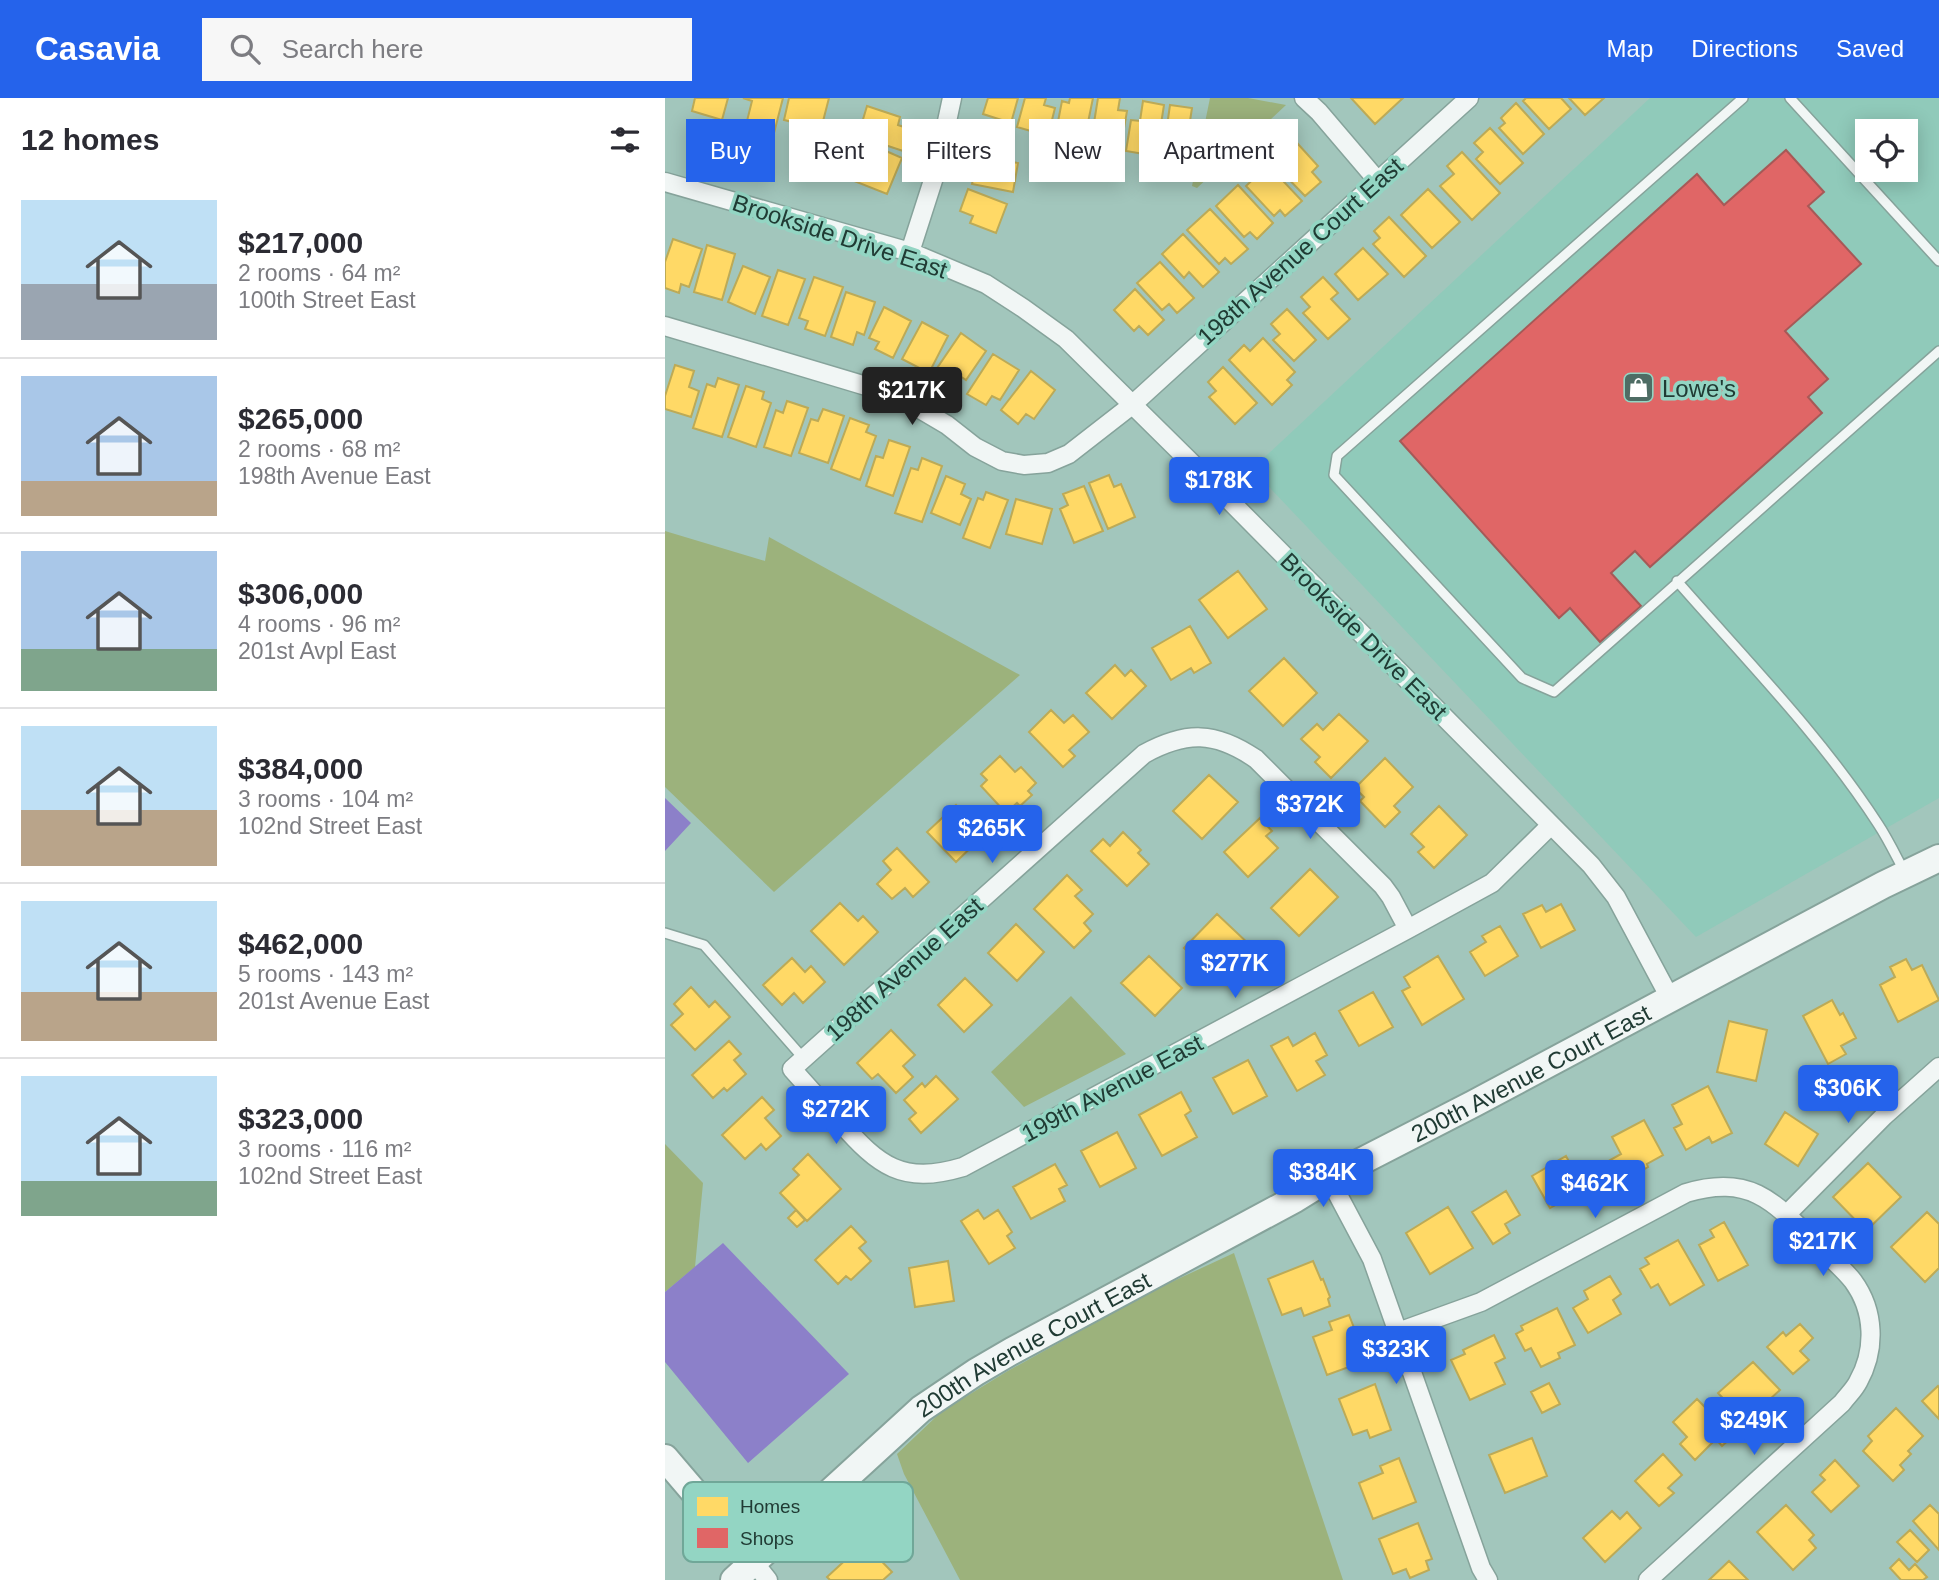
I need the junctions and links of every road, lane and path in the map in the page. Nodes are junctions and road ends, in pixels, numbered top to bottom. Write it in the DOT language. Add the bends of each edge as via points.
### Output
graph roads {
  1 [pos="952,98"];
  2 [pos="1304,98"];
  3 [pos="1469,98"];
  4 [pos="1743,98"];
  5 [pos="1790,98"];
  6 [pos="1377,180"];
  7 [pos="665,182"];
  8 [pos="909,252"];
  9 [pos="1939,261"];
  10 [pos="665,326"];
  11 [pos="1939,351"];
  12 [pos="1132,405"];
  13 [pos="1677,582"];
  14 [pos="1551,825"];
  15 [pos="1939,858"];
  16 [pos="1906,874"];
  17 [pos="1408,929"];
  18 [pos="665,933"];
  19 [pos="1670,998"];
  20 [pos="798,1064"];
  21 [pos="1939,1066"];
  22 [pos="1329,1178"];
  23 [pos="1787,1214"];
  24 [pos="1398,1332"];
  25 [pos="665,1458"];
  26 [pos="685,1482"];
  27 [pos="848,1482"];
  28 [pos="760,1571"];
  29 [pos="733,1580"];
  30 [pos="1488,1580"];
  31 [pos="1648,1580"];
  1 -- 8 [label="street" via="937,168"];
  2 -- 6 [label="street"];
  3 -- 6 [label="street, 198th Avenue Court East"];
  4 -- 13 [label="lane" via="1337,456 1334,475 1522,678 1554,692"];
  5 -- 9 [label="lane"];
  6 -- 12 [label="street, 198th Avenue Court East"];
  7 -- 8 [label="street, Brookside Drive East"];
  8 -- 12 [label="street, Brookside Drive East" via="986,284 1023,308 1066,339"];
  10 -- 12 [label="street, 198th Avenue Court East" via="873,388 908,402 1002,461 1024,466 1069,454"];
  11 -- 13 [label="lane"];
  12 -- 14 [label="street, Brookside Drive East"];
  13 -- 16 [label="lane" via="1855,789"];
  14 -- 17 [label="street, 199th Avenue East" via="1492,883"];
  14 -- 19 [label="street, Brookside Drive East" via="1616,897"];
  15 -- 16 [label="main road, 200th Avenue Court East"];
  16 -- 19 [label="main road, 200th Avenue Court East"];
  17 -- 20 [label="street, 199th Avenue East" via="963,1167 942,1174 911,1173 878,1161 863,1149"];
  17 -- 20 [label="street, 198th Avenue East" via="1383,886 1256,759 1239,747 1204,737 1165,743 1144,754"];
  18 -- 20 [label="lane" via="704,945"];
  19 -- 22 [label="main road, 200th Avenue Court East"];
  21 -- 23 [label="street"];
  22 -- 24 [label="street" via="1372,1259"];
  22 -- 27 [label="main road, 200th Avenue Court East" via="975,1372 921,1409"];
  23 -- 24 [label="street" via="1748,1190 1729,1186 1695,1190 1481,1302"];
  23 -- 31 [label="street" via="1852,1280 1863,1298 1871,1338 1865,1368 1842,1403"];
  24 -- 30 [label="street"];
  25 -- 26 [label="main road"];
  28 -- 29 [label="main road, 200th Avenue Court East"];
}
